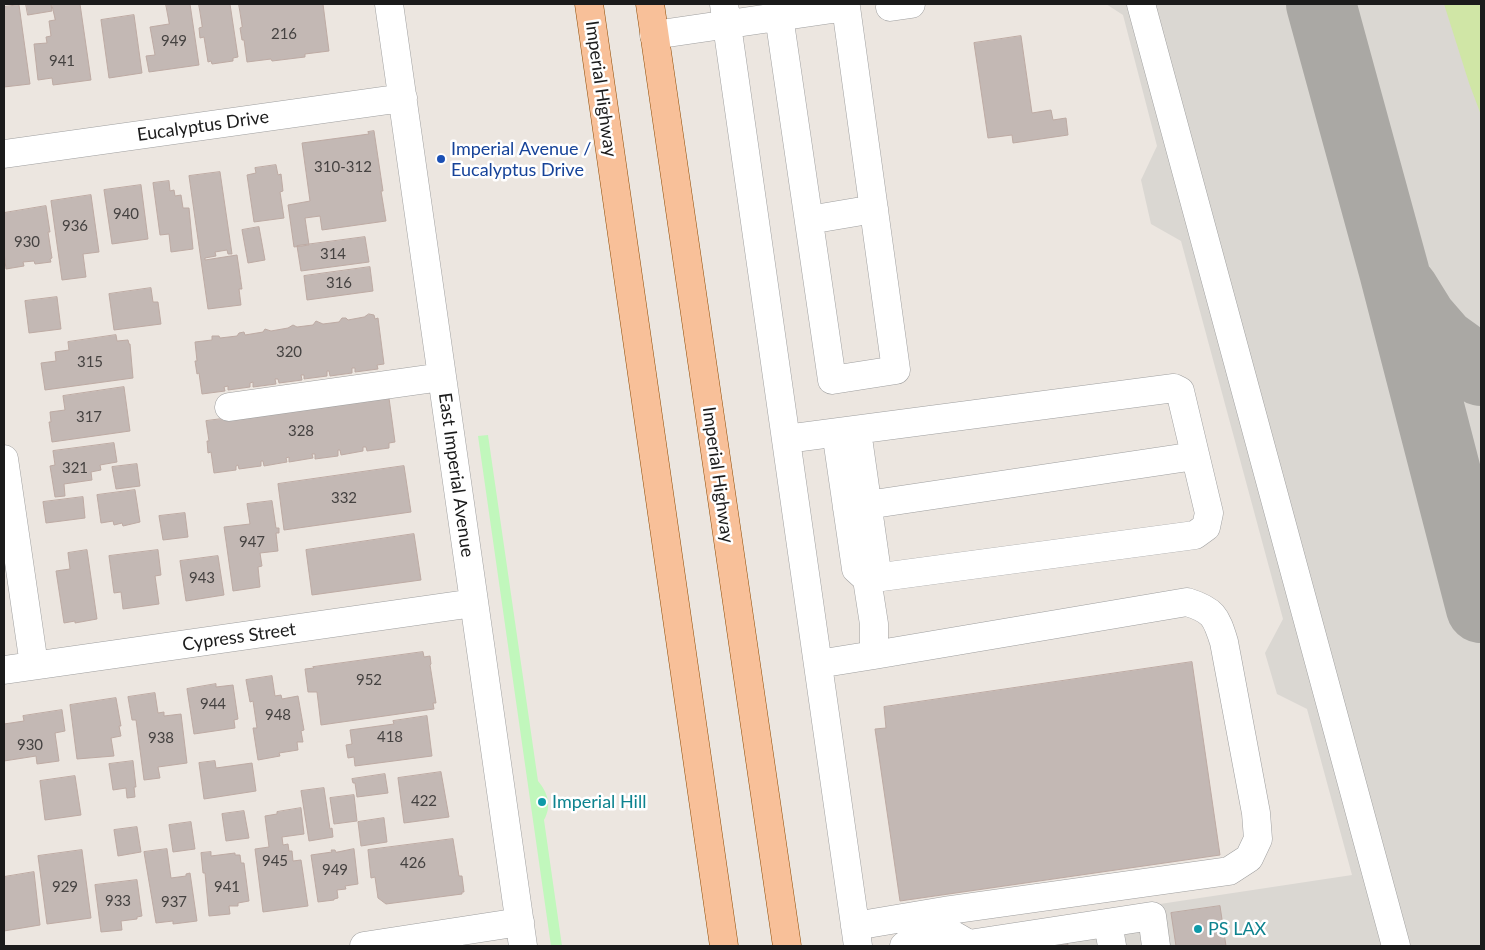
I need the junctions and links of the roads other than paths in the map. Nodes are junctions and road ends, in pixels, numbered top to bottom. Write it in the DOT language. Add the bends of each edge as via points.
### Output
graph roads {
  1 [pos="389,4"];
  2 [pos="589,4"];
  3 [pos="650,4"];
  4 [pos="1142,4"];
  5 [pos="725,14"];
  6 [pos="779,16"];
  7 [pos="654,35"];
  8 [pos="403,98"];
  9 [pos="4,154"];
  10 [pos="874,210"];
  11 [pos="809,220"];
  12 [pos="442,377"];
  13 [pos="229,407"];
  14 [pos="846,431"];
  15 [pos="786,439"];
  16 [pos="1195,456"];
  17 [pos="4,459"];
  18 [pos="857,507"];
  19 [pos="867,579"];
  20 [pos="474,603"];
  21 [pos="874,655"];
  22 [pos="818,664"];
  23 [pos="34,665"];
  24 [pos="4,670"];
  25 [pos="522,934"];
  26 [pos="1110,934"];
  27 [pos="857,936"];
  28 [pos="968,945"];
  29 [pos="364,946"];
  30 [pos="724,946"];
  31 [pos="787,946"];
  32 [pos="904,946"];
  33 [pos="1156,946"];
  34 [pos="1396,946"];
  1 -- 8 [label="street, East Imperial Avenue"];
  2 -- 30 [label="main road, Imperial Highway"];
  3 -- 7 [label="main road, Imperial Highway"];
  4 -- 34 [label="street"];
  5 -- 6 [label="street"];
  5 -- 7 [label="street"];
  5 -- 15 [label="street"];
  6 -- 10 [label="street" via="846,7"];
  6 -- 11 [label="street"];
  7 -- 31 [label="main road, Imperial Highway"];
  8 -- 9 [label="street, Eucalyptus Drive"];
  8 -- 12 [label="street, East Imperial Avenue"];
  10 -- 11 [label="street"];
  10 -- 11 [label="street" via="896,370 832,380"];
  12 -- 13 [label="street"];
  12 -- 20 [label="street, East Imperial Avenue"];
  14 -- 15 [label="street"];
  14 -- 16 [label="street" via="1174,388 1180,392"];
  14 -- 18 [label="street" via="838,445"];
  15 -- 22 [label="street"];
  16 -- 18 [label="street"];
  16 -- 19 [label="street" via="1209,513 1206,527 1195,536"];
  17 -- 23 [label="street"];
  18 -- 19 [label="street" via="856,569"];
  19 -- 21 [label="street" via="874,624"];
  20 -- 23 [label="street, Cypress Street"];
  20 -- 25 [label="street, East Imperial Avenue"];
  21 -- 22 [label="street"];
  21 -- 27 [label="street" via="1187,602 1206,608 1219,624 1224,642 1258,839 1249,858 1229,871 950,910"];
  22 -- 27 [label="street"];
  23 -- 24 [label="street, Cypress Street"];
  25 -- 29 [label="street"];
  26 -- 28 [label="street"];
  26 -- 33 [label="street" via="1152,916"];
  28 -- 32 [label="street" via="950,933 912,940"];
}
